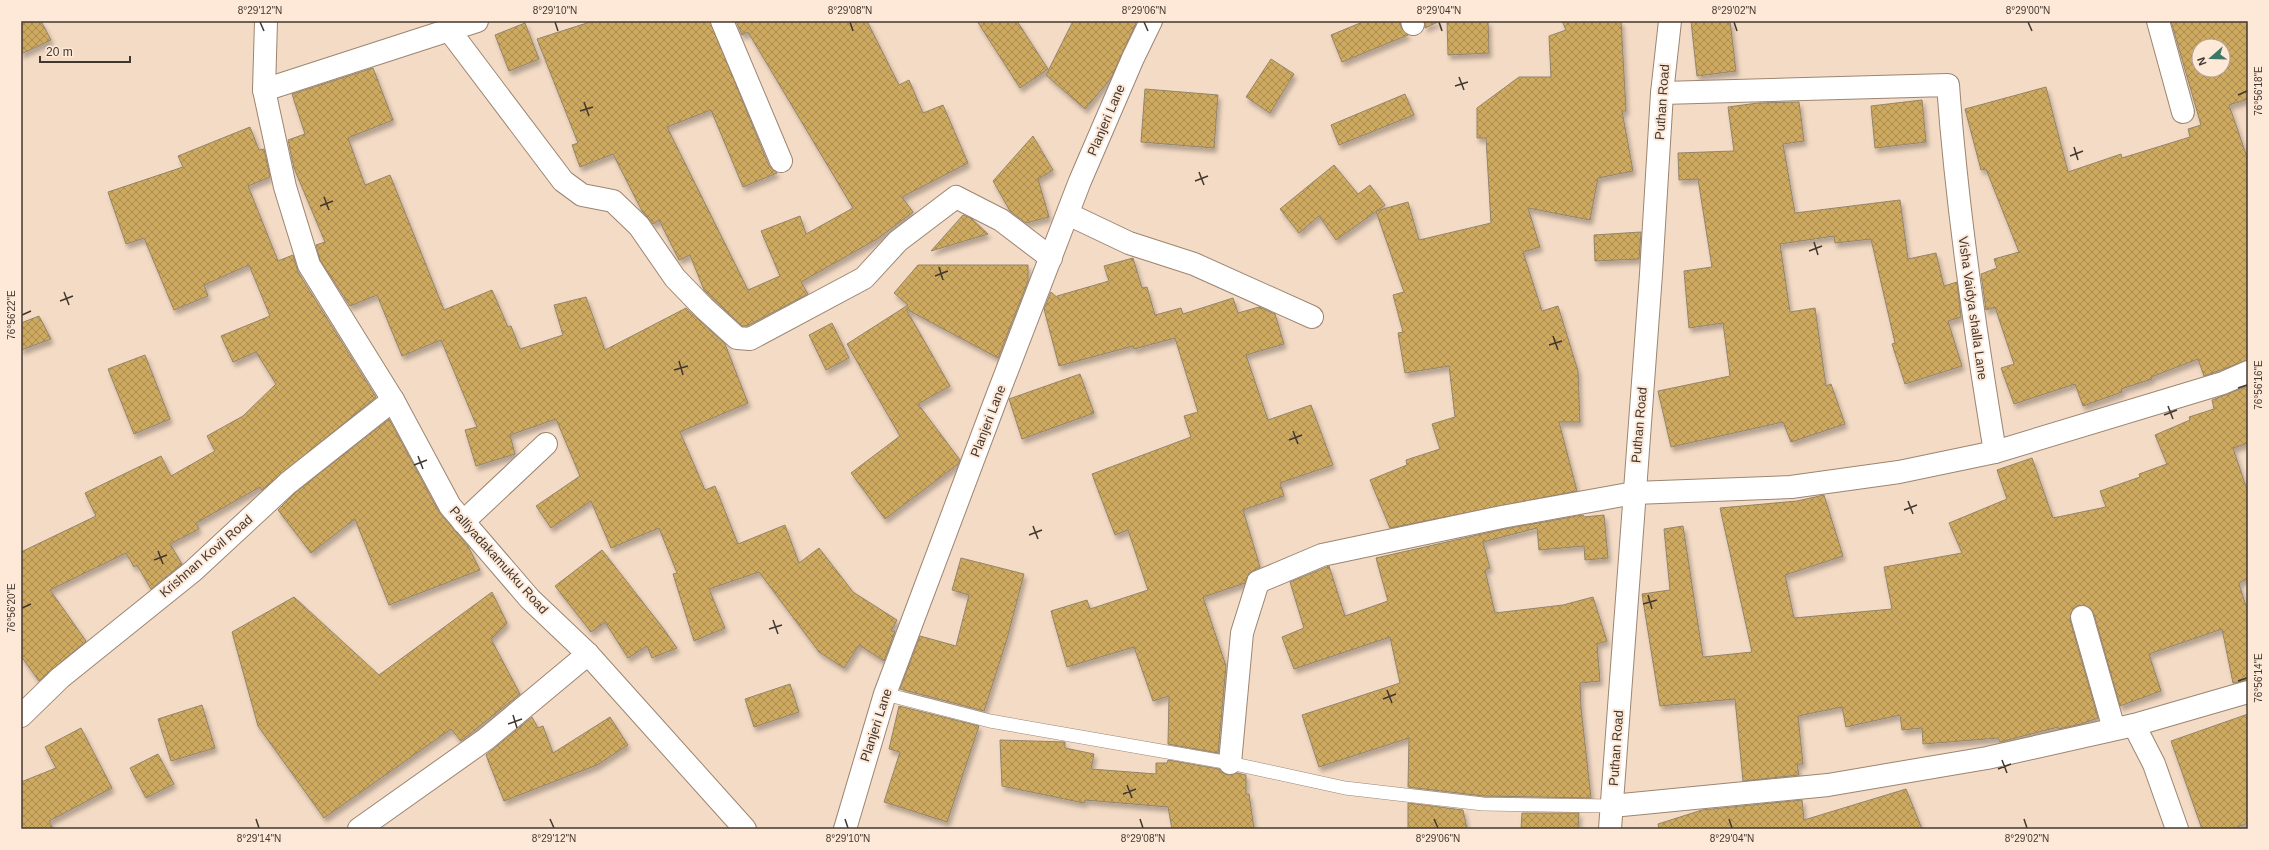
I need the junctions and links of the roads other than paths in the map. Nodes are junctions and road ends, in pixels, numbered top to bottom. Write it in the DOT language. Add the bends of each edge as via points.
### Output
graph roads {
  1 [pos="266,21"];
  2 [pos="477,21"];
  3 [pos="722,21"];
  4 [pos="1151,21"];
  5 [pos="1670,21"];
  6 [pos="2158,21"];
  7 [pos="449,30"];
  8 [pos="264,90"];
  9 [pos="1662,93"];
  10 [pos="2183,112"];
  11 [pos="781,161"];
  12 [pos="1068,214"];
  13 [pos="1051,258"];
  14 [pos="1312,317"];
  15 [pos="2248,372"];
  16 [pos="393,400"];
  17 [pos="546,444"];
  18 [pos="1996,452"];
  19 [pos="1634,493"];
  20 [pos="463,522"];
  21 [pos="2082,617"];
  22 [pos="588,654"];
  23 [pos="2248,692"];
  24 [pos="886,694"];
  25 [pos="21,716"];
  26 [pos="2124,727"];
  27 [pos="1230,763"];
  28 [pos="1612,806"];
  29 [pos="359,829"];
  30 [pos="745,829"];
  31 [pos="844,829"];
  32 [pos="1610,829"];
  33 [pos="2177,829"];
  1 -- 8 [label="street, Palliyadakamukku Road"];
  2 -- 7 [label="street"];
  3 -- 11 [label="street"];
  4 -- 12 [label="street, Planjeri Lane" via="1123,80"];
  5 -- 9 [label="street, Puthan Road"];
  6 -- 10 [label="street"];
  7 -- 8 [label="street"];
  7 -- 13 [label="street" via="563,181 582,195 613,201 639,226 675,278 737,338 750,339 864,278 898,241 956,197 1001,220"];
  8 -- 16 [label="street, Palliyadakamukku Road" via="285,187 309,265"];
  9 -- 18 [label="street, Visha Vaidya shalla Lane" via="1948,85 1952,146 1974,326"];
  9 -- 19 [label="street, Puthan Road"];
  12 -- 13 [label="street, Planjeri Lane"];
  12 -- 14 [label="street" via="1129,244 1194,264"];
  13 -- 24 [label="street, Planjeri Lane"];
  15 -- 18 [label="street" via="2223,383"];
  16 -- 20 [label="street, Palliyadakamukku Road" via="450,506"];
  16 -- 25 [label="street, Krishnan Kovil Road" via="288,483 192,570 60,678"];
  17 -- 20 [label="street"];
  18 -- 19 [label="street" via="1899,472 1791,487"];
  19 -- 27 [label="street" via="1322,554 1258,582 1242,633"];
  19 -- 28 [label="street, Puthan Road"];
  20 -- 22 [label="street, Palliyadakamukku Road" via="530,599"];
  21 -- 26 [label="street"];
  22 -- 29 [label="street" via="486,739"];
  22 -- 30 [label="street, Palliyadakamukku Road"];
  23 -- 26 [label="street"];
  24 -- 27 [label="lane" via="990,721"];
  24 -- 31 [label="street, Planjeri Lane"];
  26 -- 28 [label="street" via="1987,758 1828,785"];
  26 -- 33 [label="street" via="2154,764"];
  27 -- 28 [label="lane" via="1345,788 1475,803"];
  28 -- 32 [label="street, Puthan Road"];
}
